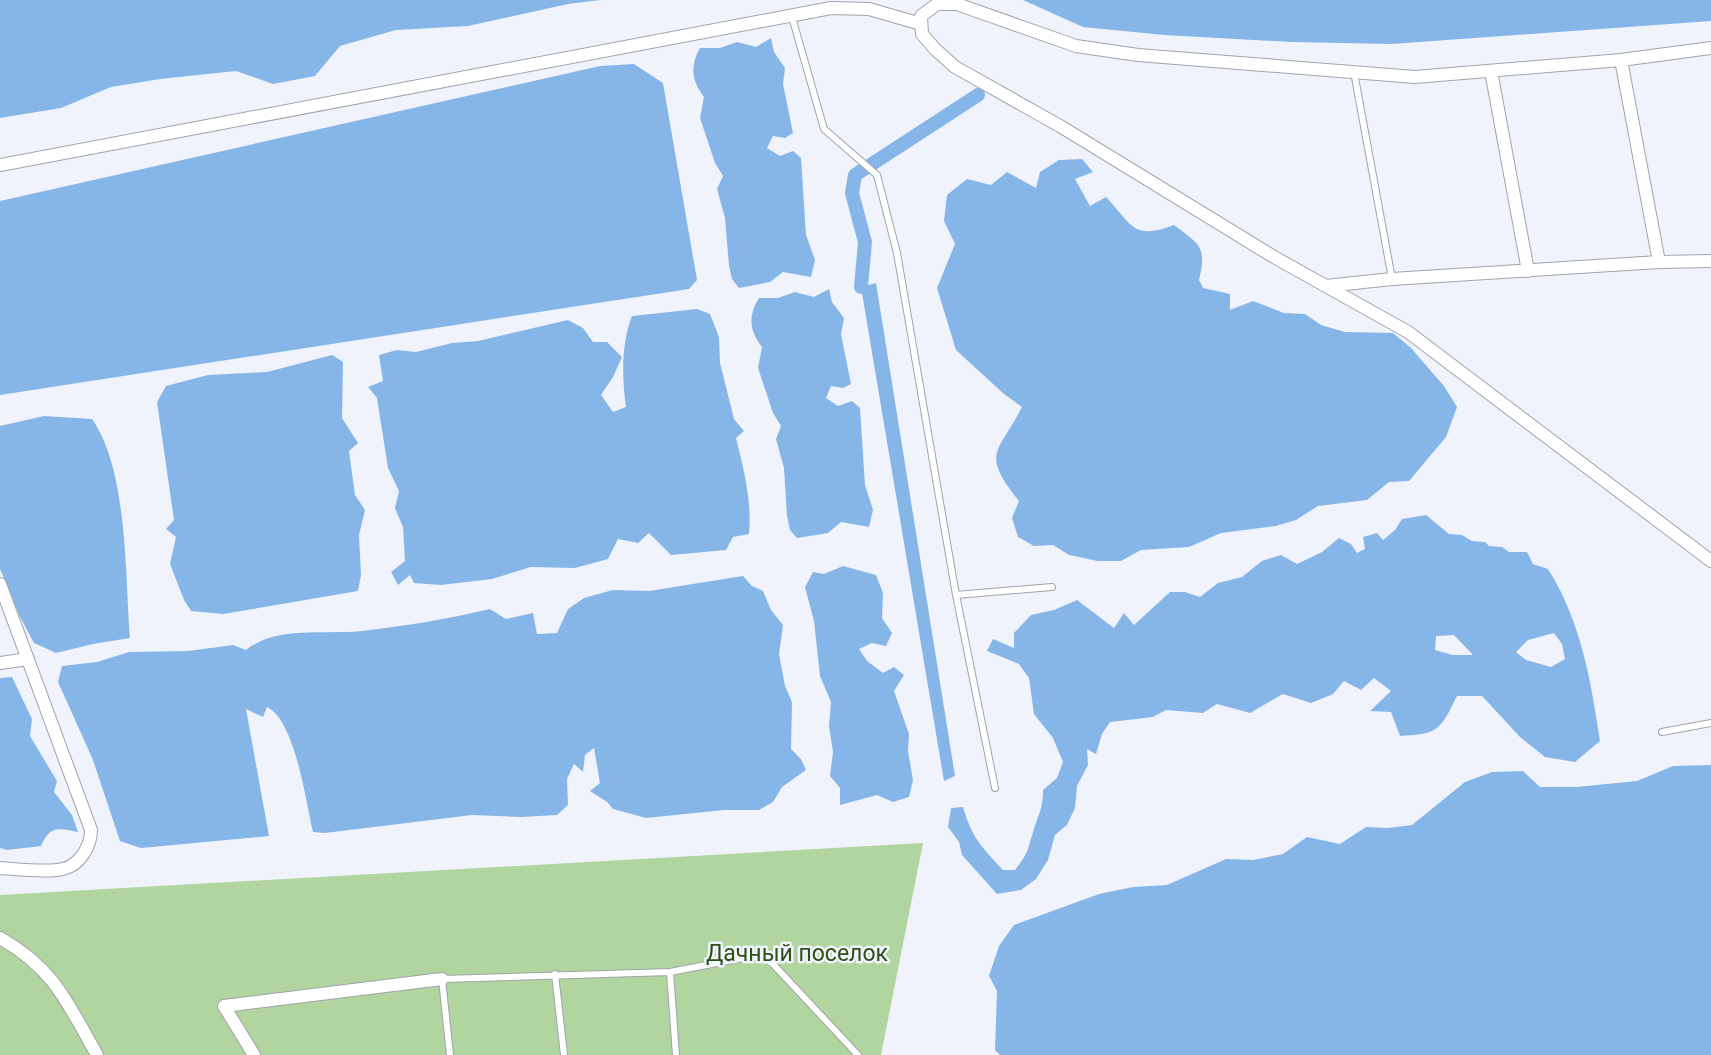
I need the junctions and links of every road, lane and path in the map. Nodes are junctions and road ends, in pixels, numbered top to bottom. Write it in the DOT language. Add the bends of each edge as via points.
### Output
graph roads {
  1 [pos="791,15"];
  2 [pos="921,24"];
  3 [pos="1711,48"];
  4 [pos="1621,60"];
  5 [pos="1491,71"];
  6 [pos="1354,72"];
  7 [pos="0,164"];
  8 [pos="1711,261"];
  9 [pos="1659,262"];
  10 [pos="1528,271"];
  11 [pos="1392,279"];
  12 [pos="1326,286"];
  13 [pos="1711,561"];
  14 [pos="0,584"];
  15 [pos="1052,587"];
  16 [pos="956,595"];
  17 [pos="28,659"];
  18 [pos="0,663"];
  19 [pos="1711,723"];
  20 [pos="1662,732"];
  21 [pos="995,788"];
  22 [pos="0,868"];
  23 [pos="0,939"];
  24 [pos="670,972"];
  25 [pos="555,974"];
  26 [pos="442,979"];
  27 [pos="97,1055"];
  28 [pos="254,1055"];
  29 [pos="450,1055"];
  30 [pos="564,1055"];
  31 [pos="676,1055"];
  32 [pos="858,1055"];
  1 -- 2 [label="street" via="831,8 869,9"];
  1 -- 7 [label="street"];
  1 -- 16 [label="lane" via="824,129 877,175 897,253"];
  2 -- 6 [label="street" via="921,16 937,4 957,4 1076,46"];
  2 -- 12 [label="street" via="922,34 935,50 956,67"];
  3 -- 4 [label="street"];
  4 -- 5 [label="street"];
  4 -- 9 [label="street"];
  5 -- 6 [label="street" via="1415,77"];
  5 -- 10 [label="street"];
  6 -- 11 [label="lane"];
  8 -- 9 [label="street"];
  9 -- 10 [label="street"];
  10 -- 11 [label="street"];
  11 -- 12 [label="street"];
  12 -- 13 [label="street" via="1408,332"];
  14 -- 17 [label="street"];
  15 -- 16 [label="lane"];
  16 -- 21 [label="lane"];
  17 -- 18 [label="street"];
  17 -- 22 [label="street" via="91,830 91,841 78,860 64,869"];
  19 -- 20 [label="lane"];
  23 -- 27 [label="street" via="41,966"];
  24 -- 25 [label="lane"];
  24 -- 31 [label="lane"];
  24 -- 32 [label="lane" via="761,957 772,963"];
  25 -- 26 [label="lane"];
  25 -- 30 [label="lane"];
  26 -- 28 [label="street" via="224,1006"];
  26 -- 29 [label="lane"];
}
